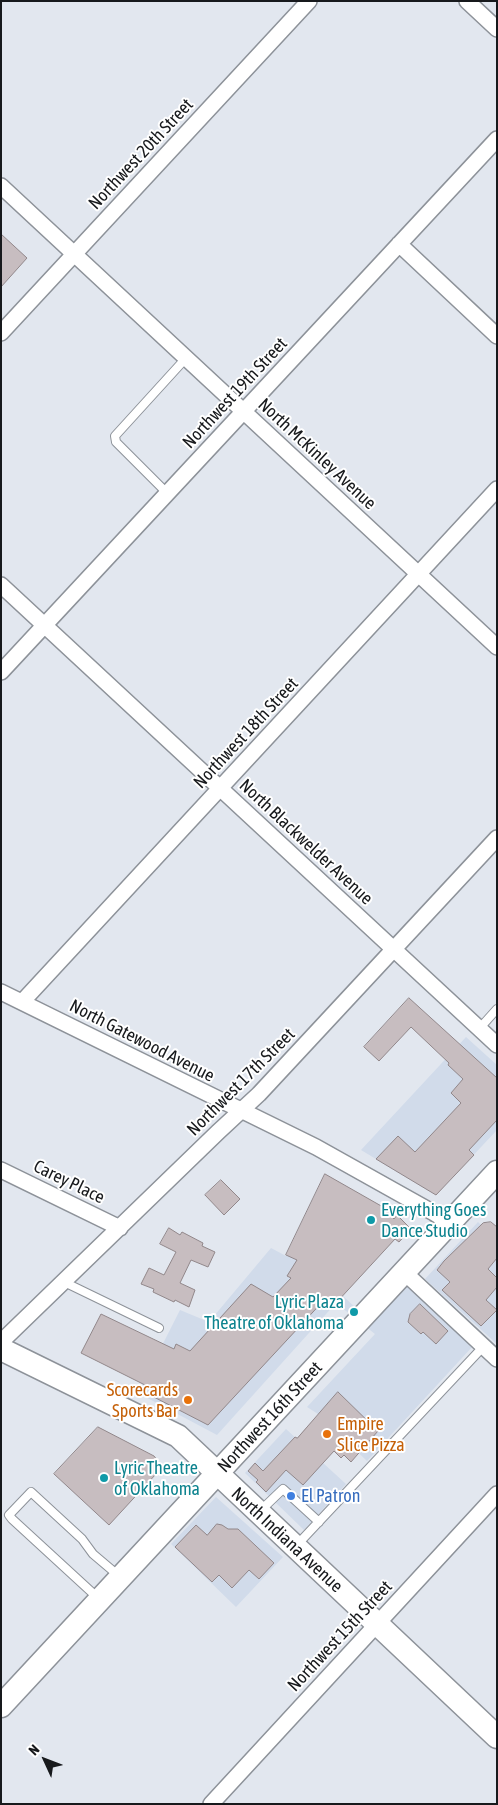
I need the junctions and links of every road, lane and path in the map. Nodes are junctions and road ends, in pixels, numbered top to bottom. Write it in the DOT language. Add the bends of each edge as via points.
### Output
graph roads {
  1 [pos="309,1"];
  2 [pos="467,1"];
  3 [pos="497,29"];
  4 [pos="497,139"];
  5 [pos="1,186"];
  6 [pos="399,244"];
  7 [pos="74,254"];
  8 [pos="1,333"];
  9 [pos="497,336"];
  10 [pos="186,358"];
  11 [pos="244,411"];
  12 [pos="497,489"];
  13 [pos="167,493"];
  14 [pos="418,574"];
  15 [pos="1,585"];
  16 [pos="44,625"];
  17 [pos="497,647"];
  18 [pos="1,672"];
  19 [pos="220,788"];
  20 [pos="497,838"];
  21 [pos="394,950"];
  22 [pos="1,992"];
  23 [pos="22,1002"];
  24 [pos="497,1009"];
  25 [pos="479,1029"];
  26 [pos="497,1045"];
  27 [pos="241,1111"];
  28 [pos="1,1170"];
  29 [pos="496,1174"];
  30 [pos="450,1223"];
  31 [pos="120,1228"];
  32 [pos="404,1272"];
  33 [pos="64,1282"];
  34 [pos="159,1328"];
  35 [pos="1,1342"];
  36 [pos="484,1347"];
  37 [pos="1,1349"];
  38 [pos="497,1359"];
  39 [pos="217,1473"];
  40 [pos="497,1494"];
  41 [pos="259,1513"];
  42 [pos="319,1522"];
  43 [pos="295,1547"];
  44 [pos="120,1577"];
  45 [pos="100,1599"];
  46 [pos="377,1625"];
  47 [pos="1,1706"];
  48 [pos="497,1737"];
  49 [pos="211,1804"];
  1 -- 7 [label="street, Northwest 20th Street"];
  2 -- 3 [label="street"];
  4 -- 6 [label="street, Northwest 19th Street"];
  5 -- 7 [label="street, North McKinley Avenue"];
  6 -- 9 [label="street"];
  6 -- 11 [label="street, Northwest 19th Street"];
  7 -- 8 [label="street, Northwest 20th Street"];
  7 -- 10 [label="street, North McKinley Avenue"];
  10 -- 11 [label="street, North McKinley Avenue"];
  10 -- 13 [label="lane" via="115,436 116,442"];
  11 -- 13 [label="street, Northwest 19th Street"];
  11 -- 14 [label="street, North McKinley Avenue"];
  12 -- 14 [label="street, Northwest 18th Street"];
  13 -- 16 [label="street, Northwest 19th Street"];
  14 -- 17 [label="street, North McKinley Avenue"];
  14 -- 19 [label="street, Northwest 18th Street"];
  15 -- 16 [label="street, North Blackwelder Avenue"];
  16 -- 18 [label="street, Northwest 19th Street"];
  16 -- 19 [label="street, North Blackwelder Avenue"];
  19 -- 21 [label="street, North Blackwelder Avenue"];
  19 -- 23 [label="street, Northwest 18th Street"];
  20 -- 21 [label="street, Northwest 17th Street"];
  21 -- 25 [label="street, North Blackwelder Avenue"];
  21 -- 27 [label="street, Northwest 17th Street"];
  22 -- 23 [label="street, North Gatewood Avenue"];
  23 -- 27 [label="street, North Gatewood Avenue"];
  24 -- 25 [label="lane"];
  25 -- 26 [label="street, North Blackwelder Avenue"];
  27 -- 30 [label="street, North Gatewood Avenue" via="353,1167"];
  27 -- 31 [label="street, Northwest 17th Street"];
  28 -- 31 [label="street, Carey Place"];
  29 -- 30 [label="street, Northwest 16th Street"];
  30 -- 32 [label="street, Northwest 16th Street"];
  31 -- 33 [label="street, Northwest 17th Street"];
  32 -- 36 [label="street"];
  32 -- 39 [label="street, Northwest 16th Street"];
  33 -- 34 [label="lane"];
  33 -- 35 [label="street, Northwest 17th Street"];
  36 -- 38 [label="street"];
  36 -- 42 [label="lane"];
  37 -- 39 [label="street, North Indiana Avenue" via="178,1436"];
  39 -- 41 [label="street, North Indiana Avenue"];
  39 -- 44 [label="street, Northwest 16th Street"];
  40 -- 46 [label="street, Northwest 15th Street"];
  41 -- 42 [label="lane" via="283,1489"];
  41 -- 43 [label="street, North Indiana Avenue"];
  42 -- 43 [label="lane"];
  43 -- 46 [label="street, North Indiana Avenue"];
  44 -- 45 [label="street, Northwest 16th Street"];
  44 -- 45 [label="lane" via="31,1492 9,1515"];
  45 -- 47 [label="street, Northwest 16th Street"];
  46 -- 48 [label="street, North Indiana Avenue"];
  46 -- 49 [label="street, Northwest 15th Street"];
}
